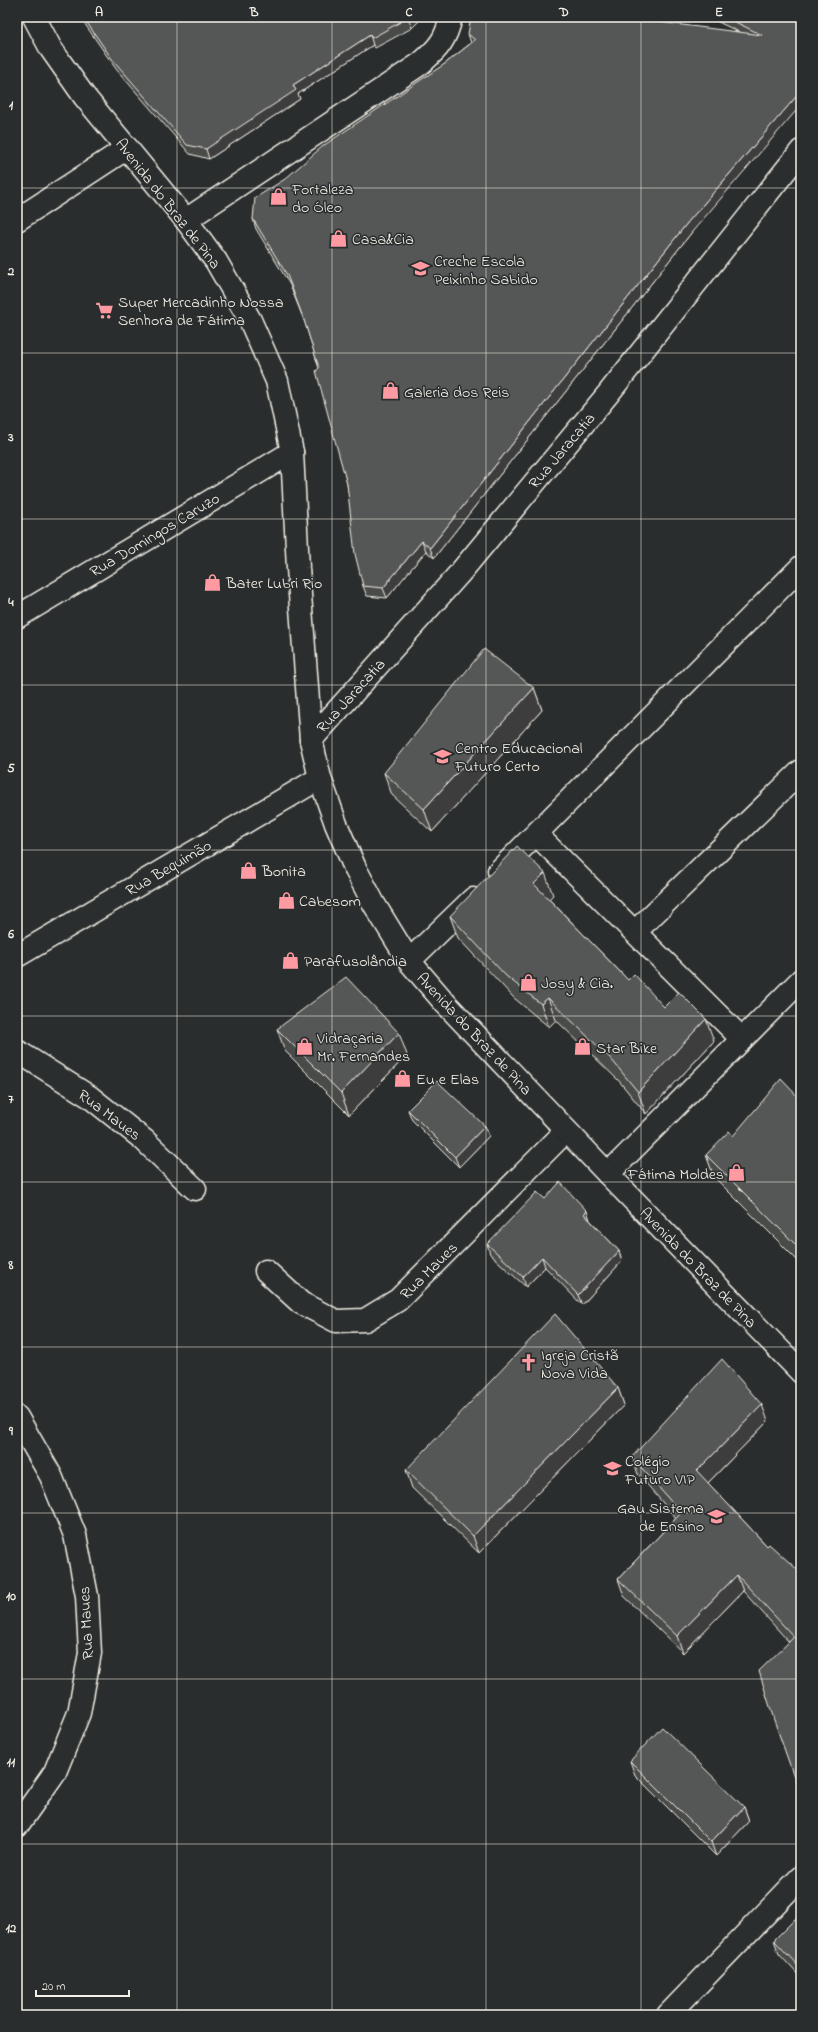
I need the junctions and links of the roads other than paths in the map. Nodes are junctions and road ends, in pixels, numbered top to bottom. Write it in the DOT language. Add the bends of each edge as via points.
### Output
graph roads {
  1 [pos="34,17"];
  2 [pos="451,17"];
  3 [pos="127,148"];
  4 [pos="801,151"];
  5 [pos="17,220"];
  6 [pos="186,220"];
  7 [pos="292,452"];
  8 [pos="801,567"];
  9 [pos="17,616"];
  10 [pos="311,740"];
  11 [pos="801,771"];
  12 [pos="320,778"];
  13 [pos="536,834"];
  14 [pos="635,932"];
  15 [pos="17,956"];
  16 [pos="409,961"];
  17 [pos="801,980"];
  18 [pos="742,1038"];
  19 [pos="17,1051"];
  20 [pos="566,1131"];
  21 [pos="608,1174"];
  22 [pos="195,1189"];
  23 [pos="266,1271"];
  24 [pos="801,1372"];
  25 [pos="17,1417"];
  26 [pos="17,1826"];
  27 [pos="801,1877"];
  28 [pos="668,2015"];
  1 -- 3 [label="street, Avenida do Braz de Pina" via="51,50 84,96"];
  2 -- 6 [label="street" via="448,30 438,49 420,64"];
  3 -- 5 [label="street"];
  3 -- 6 [label="street, Avenida do Braz de Pina"];
  4 -- 10 [label="street, Rua Jaracatia" via="608,394 459,574"];
  6 -- 7 [label="street, Avenida do Braz de Pina" via="216,261 256,334 277,381"];
  7 -- 9 [label="street, Rua Domingos Caruzo"];
  7 -- 10 [label="street, Avenida do Braz de Pina" via="298,576"];
  8 -- 13 [label="street"];
  10 -- 12 [label="street, Avenida do Braz de Pina"];
  11 -- 14 [label="street"];
  12 -- 15 [label="street, Rua Bequimão"];
  12 -- 16 [label="street, Avenida do Braz de Pina" via="355,868"];
  13 -- 14 [label="street"];
  13 -- 16 [label="street"];
  14 -- 18 [label="street"];
  16 -- 20 [label="street, Avenida do Braz de Pina"];
  17 -- 18 [label="street"];
  18 -- 21 [label="street"];
  19 -- 22 [label="street, Rua Maues" via="102,1107 144,1140"];
  20 -- 21 [label="street, Avenida do Braz de Pina"];
  20 -- 23 [label="street, Rua Maues" via="398,1300 365,1320 336,1320 300,1303"];
  21 -- 24 [label="street, Avenida do Braz de Pina"];
  25 -- 26 [label="street, Rua Maues" via="51,1476 75,1535 87,1596 90,1653 79,1713 55,1772"];
  27 -- 28 [label="street"];
}
